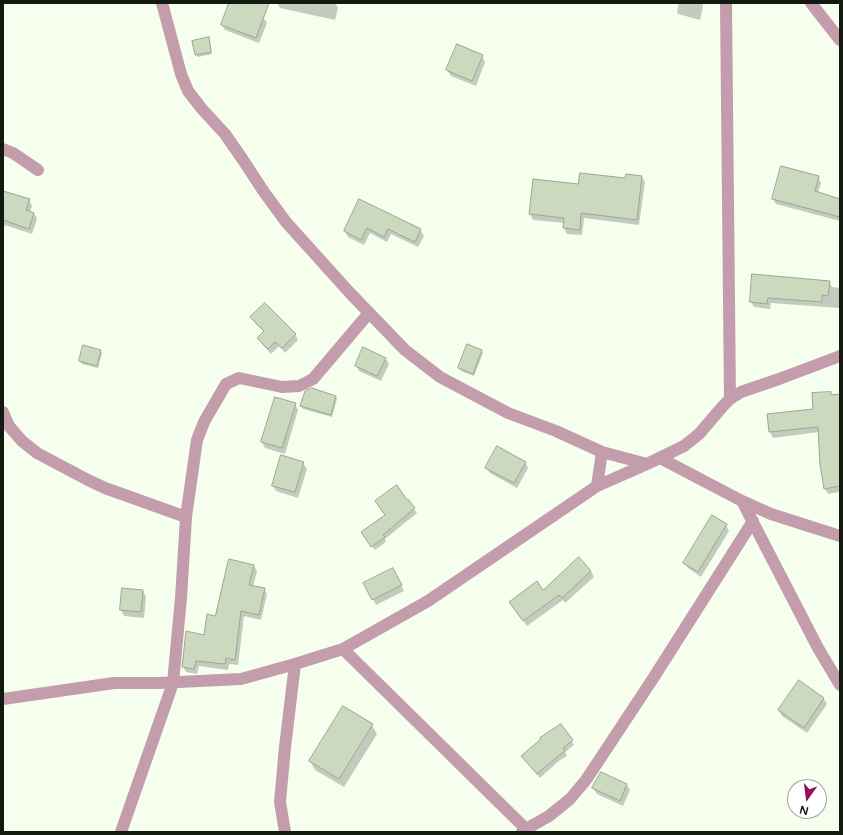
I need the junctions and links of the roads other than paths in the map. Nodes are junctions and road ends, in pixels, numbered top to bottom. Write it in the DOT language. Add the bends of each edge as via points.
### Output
graph roads {
  1 [pos="162,3"];
  2 [pos="726,3"];
  3 [pos="811,3"];
  4 [pos="840,40"];
  5 [pos="3,149"];
  6 [pos="38,170"];
  7 [pos="369,313"];
  8 [pos="840,356"];
  9 [pos="730,398"];
  10 [pos="3,412"];
  11 [pos="602,452"];
  12 [pos="660,458"];
  13 [pos="647,464"];
  14 [pos="597,486"];
  15 [pos="742,501"];
  16 [pos="186,517"];
  17 [pos="753,521"];
  18 [pos="840,536"];
  19 [pos="343,649"];
  20 [pos="295,664"];
  21 [pos="173,683"];
  22 [pos="840,685"];
  23 [pos="3,699"];
  24 [pos="524,831"];
  25 [pos="121,832"];
  26 [pos="285,832"];
  1 -- 7 [label="street" via="188,91 229,141 286,222"];
  2 -- 9 [label="street"];
  3 -- 4 [label="street"];
  5 -- 6 [label="street"];
  7 -- 11 [label="street" via="405,350 440,377 508,413"];
  7 -- 16 [label="street" via="314,379 299,386 282,387 239,378 226,384 204,422 197,440"];
  8 -- 9 [label="street" via="750,388"];
  9 -- 12 [label="street" via="699,434 684,446"];
  10 -- 16 [label="street" via="9,426 37,454 105,488"];
  11 -- 13 [label="street"];
  11 -- 14 [label="street"];
  12 -- 13 [label="street"];
  12 -- 15 [label="street"];
  13 -- 14 [label="street"];
  14 -- 19 [label="street" via="428,600"];
  15 -- 17 [label="street"];
  15 -- 18 [label="street" via="771,514"];
  16 -- 21 [label="street"];
  17 -- 22 [label="street" via="818,648"];
  17 -- 24 [label="street" via="586,780 570,799"];
  19 -- 20 [label="street"];
  19 -- 24 [label="street"];
  20 -- 21 [label="street" via="241,679"];
  20 -- 26 [label="street" via="280,802"];
  21 -- 23 [label="street" via="114,683"];
  21 -- 25 [label="street"];
}
